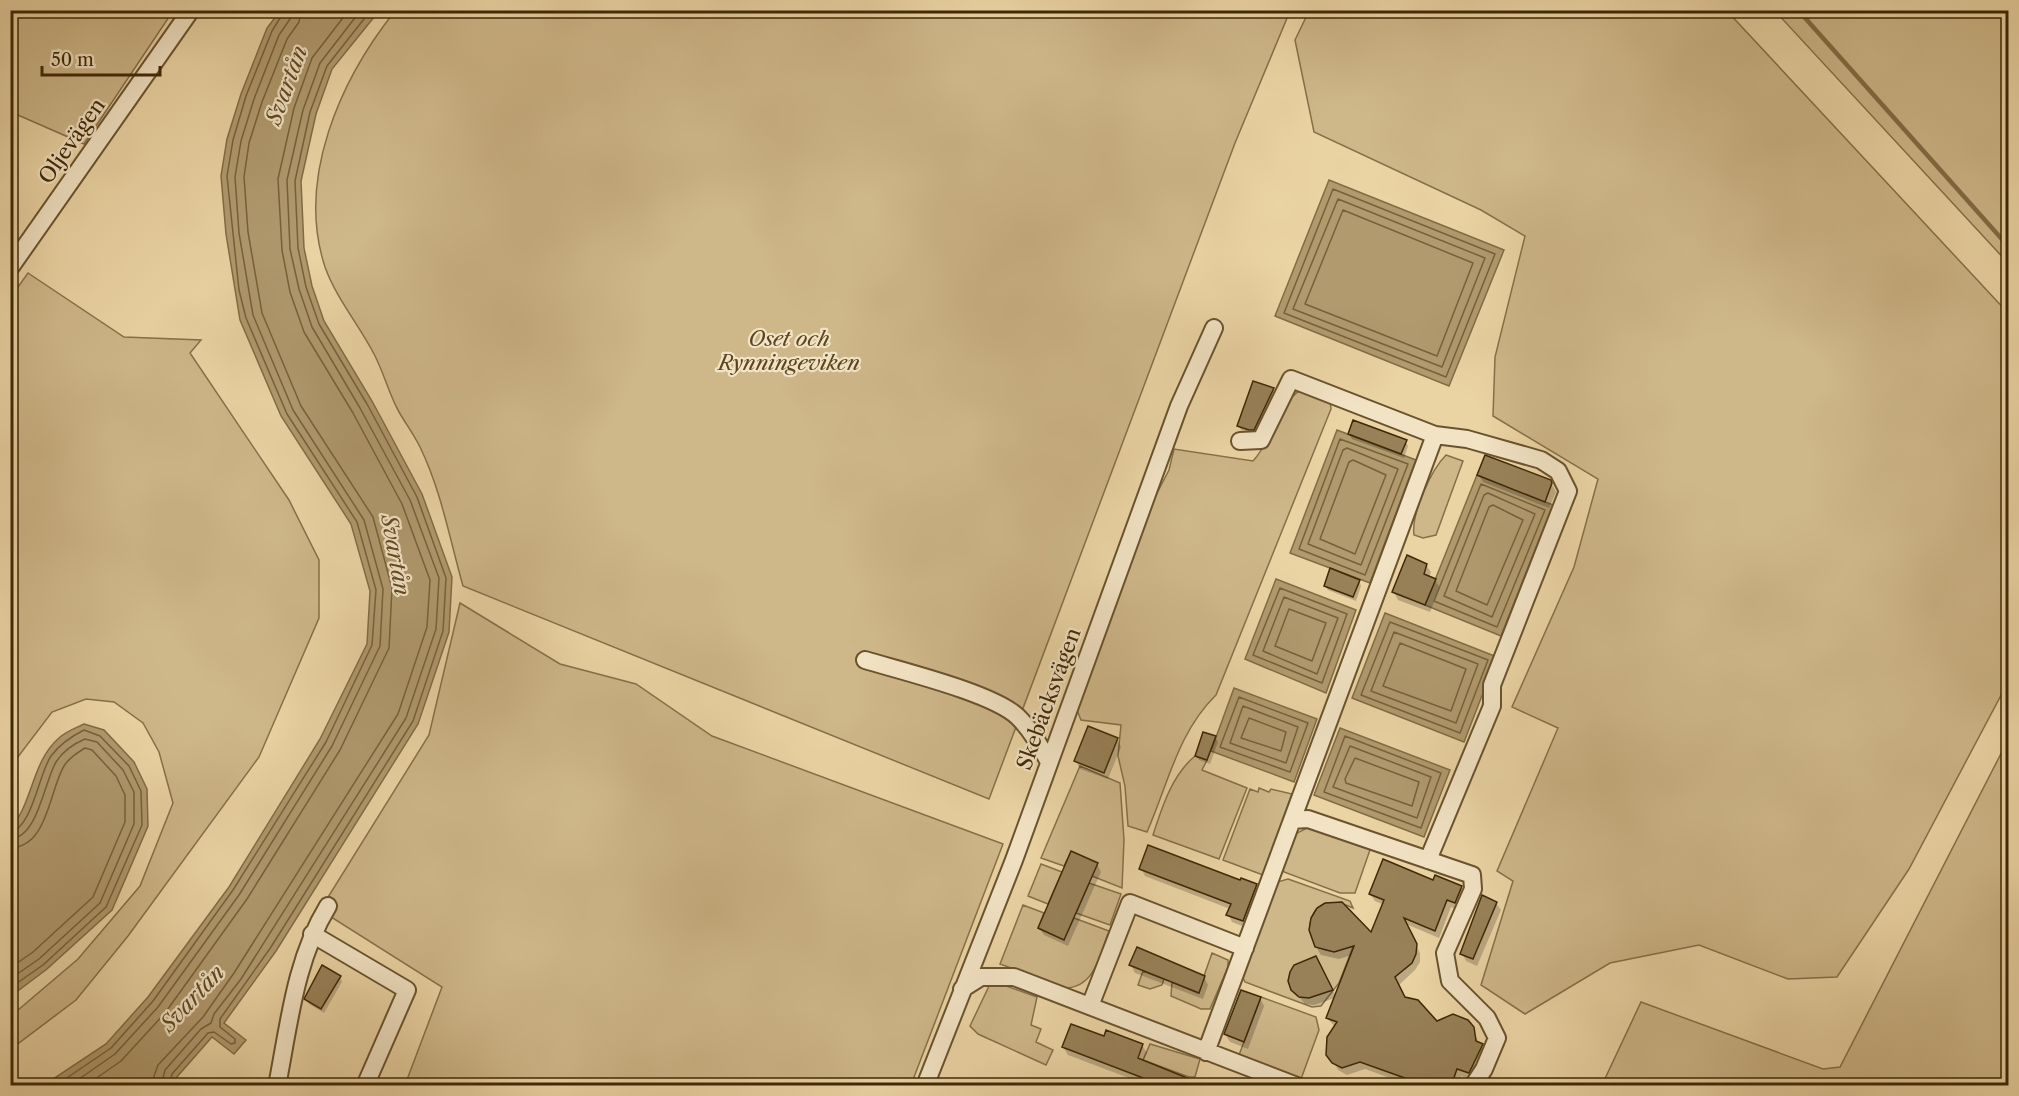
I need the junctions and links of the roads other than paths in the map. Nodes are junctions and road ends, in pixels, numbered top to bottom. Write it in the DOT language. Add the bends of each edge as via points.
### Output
graph roads {
  1 [pos="191,10"];
  2 [pos="16,250"];
  3 [pos="10,268"];
  4 [pos="1214,328"];
  5 [pos="1435,435"];
  6 [pos="1240,441"];
  7 [pos="865,660"];
  8 [pos="1049,762"];
  9 [pos="1292,820"];
  10 [pos="1428,860"];
  11 [pos="328,906"];
  12 [pos="312,934"];
  13 [pos="1245,948"];
  14 [pos="962,989"];
  15 [pos="1090,1006"];
  16 [pos="1206,1052"];
  17 [pos="277,1086"];
  18 [pos="365,1086"];
  19 [pos="925,1086"];
  20 [pos="1297,1086"];
  21 [pos="1473,1086"];
  1 -- 2 [label="street, Oljevägen"];
  2 -- 3 [label="street, Oljevägen"];
  4 -- 8 [label="street, Skebäcksvägen" via="1179,406"];
  5 -- 6 [label="street" via="1290,379 1260,440"];
  5 -- 9 [label="street"];
  5 -- 10 [label="street" via="1467,439 1541,460 1558,471 1568,491 1492,685 1492,706"];
  7 -- 8 [label="street" via="992,701 1016,715 1031,731"];
  8 -- 14 [label="street, Skebäcksvägen"];
  9 -- 10 [label="street" via="1308,819"];
  9 -- 13 [label="street"];
  10 -- 21 [label="street" via="1472,875 1473,889 1446,953 1450,981 1487,1018 1497,1038"];
  11 -- 12 [label="street"];
  12 -- 17 [label="street" via="302,963"];
  12 -- 18 [label="street" via="407,990"];
  13 -- 15 [label="street" via="1130,903"];
  13 -- 16 [label="street"];
  14 -- 15 [label="street" via="981,977 1014,976"];
  14 -- 19 [label="street, Skebäcksvägen"];
  15 -- 16 [label="street"];
  16 -- 20 [label="street"];
}
